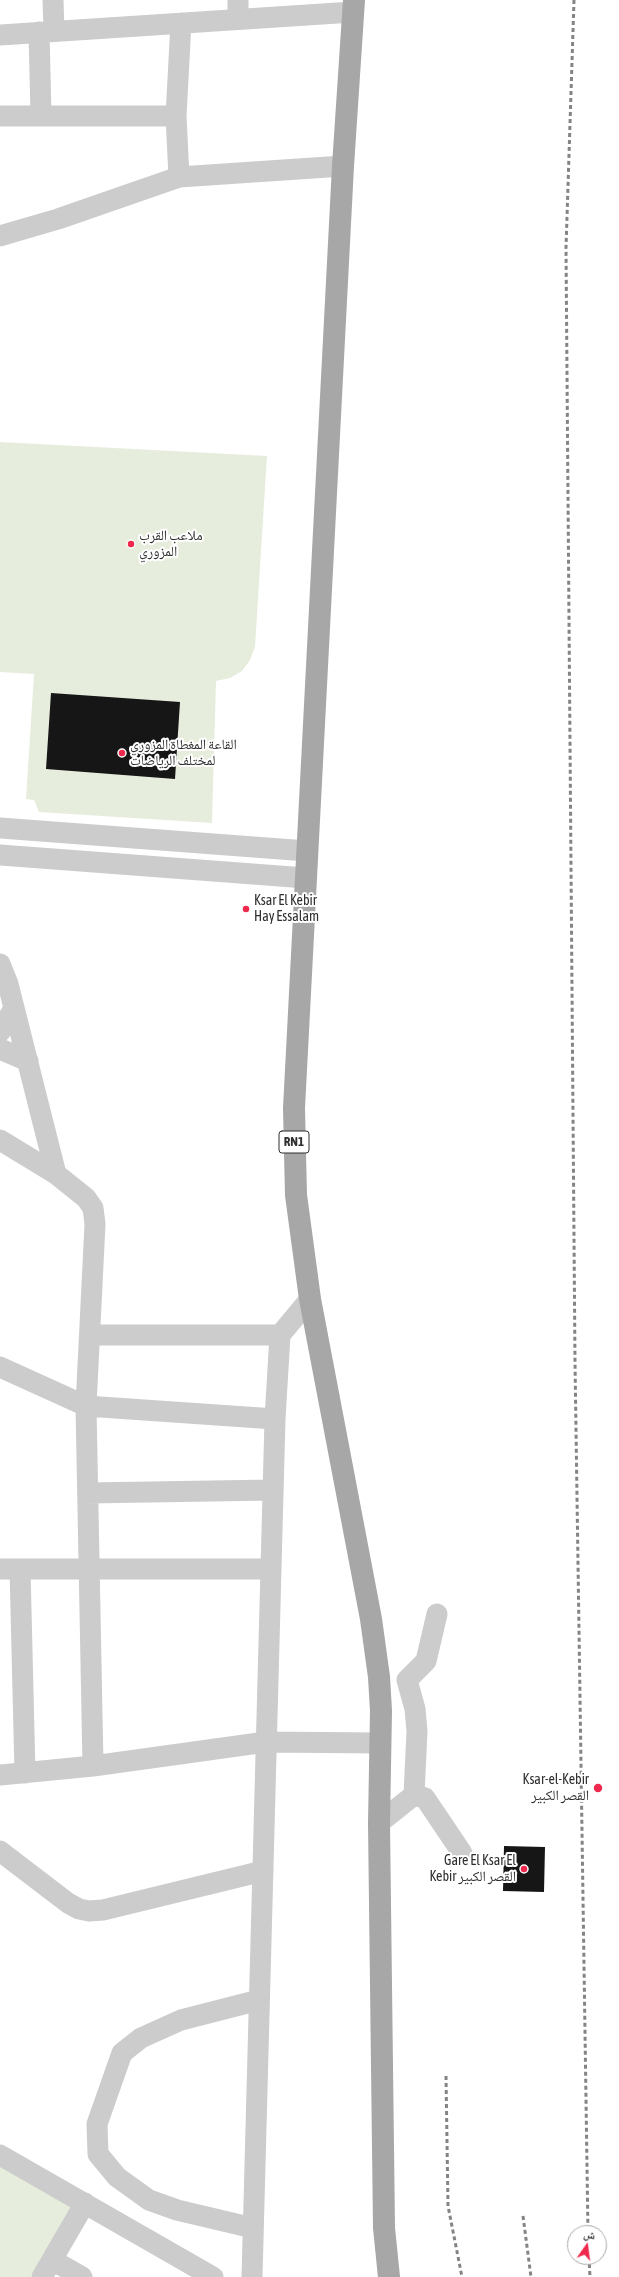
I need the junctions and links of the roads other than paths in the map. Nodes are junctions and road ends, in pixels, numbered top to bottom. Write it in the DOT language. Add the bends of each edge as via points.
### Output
graph roads {
  1 [pos="54,0"];
  2 [pos="353,6"];
  3 [pos="238,10"];
  4 [pos="181,23"];
  5 [pos="47,32"];
  6 [pos="0,35"];
  7 [pos="0,116"];
  8 [pos="41,116"];
  9 [pos="176,116"];
  10 [pos="343,166"];
  11 [pos="179,177"];
  12 [pos="0,236"];
  13 [pos="0,828"];
  14 [pos="307,851"];
  15 [pos="0,855"];
  16 [pos="306,878"];
  17 [pos="0,964"];
  18 [pos="14,1008"];
  19 [pos="0,1032"];
  20 [pos="0,1049"];
  21 [pos="28,1061"];
  22 [pos="0,1140"];
  23 [pos="56,1174"];
  24 [pos="310,1299"];
  25 [pos="90,1335"];
  26 [pos="280,1335"];
  27 [pos="0,1366"];
  28 [pos="86,1406"];
  29 [pos="275,1419"];
  30 [pos="273,1490"];
  31 [pos="88,1493"];
  32 [pos="89,1568"];
  33 [pos="10,1569"];
  34 [pos="271,1569"];
  35 [pos="437,1614"];
  36 [pos="380,1677"];
  37 [pos="407,1680"];
  38 [pos="266,1742"];
  39 [pos="380,1743"];
  40 [pos="93,1766"];
  41 [pos="25,1773"];
  42 [pos="0,1775"];
  43 [pos="414,1795"];
  44 [pos="379,1823"];
  45 [pos="0,1851"];
  46 [pos="462,1853"];
  47 [pos="263,1871"];
  48 [pos="259,2000"];
  49 [pos="0,2155"];
  50 [pos="85,2203"];
  51 [pos="253,2228"];
  52 [pos="47,2268"];
  53 [pos="82,2277"];
  54 [pos="213,2277"];
  55 [pos="252,2277"];
  56 [pos="389,2277"];
  1 -- 5 [label="street"];
  2 -- 3 [label="street"];
  2 -- 10 [label="main road, RN1"];
  3 -- 4 [label="street"];
  4 -- 5 [label="street"];
  4 -- 9 [label="street"];
  5 -- 6 [label="street"];
  5 -- 8 [label="street"];
  7 -- 8 [label="street"];
  8 -- 9 [label="street"];
  9 -- 11 [label="street"];
  10 -- 11 [label="street"];
  10 -- 14 [label="main road, RN1"];
  11 -- 12 [label="street" via="58,219"];
  13 -- 14 [label="street"];
  14 -- 16 [label="main road, RN1"];
  15 -- 16 [label="street"];
  16 -- 24 [label="main road, RN1" via="294,1100 294,1153 296,1195"];
  17 -- 18 [label="street"];
  18 -- 19 [label="street"];
  18 -- 21 [label="street"];
  20 -- 21 [label="street"];
  21 -- 23 [label="street"];
  22 -- 23 [label="street"];
  23 -- 25 [label="street" via="86,1198 93,1208 95,1251"];
  24 -- 26 [label="street"];
  24 -- 36 [label="main road, RN1"];
  25 -- 26 [label="street"];
  25 -- 28 [label="street"];
  26 -- 29 [label="street"];
  27 -- 28 [label="street"];
  28 -- 29 [label="street"];
  28 -- 31 [label="street"];
  29 -- 30 [label="street"];
  30 -- 31 [label="street"];
  30 -- 34 [label="street"];
  31 -- 32 [label="street"];
  32 -- 33 [label="street"];
  32 -- 34 [label="street"];
  32 -- 40 [label="street"];
  33 -- 41 [label="street"];
  34 -- 38 [label="street"];
  35 -- 37 [label="street" via="426,1661"];
  36 -- 37 [label="street"];
  36 -- 39 [label="main road, RN1"];
  37 -- 43 [label="street" via="415,1709 417,1731"];
  38 -- 39 [label="street"];
  38 -- 40 [label="street"];
  38 -- 47 [label="street"];
  39 -- 44 [label="main road, RN1"];
  40 -- 41 [label="street"];
  41 -- 42 [label="street"];
  43 -- 44 [label="street"];
  43 -- 46 [label="street" via="425,1798"];
  44 -- 56 [label="main road, RN1" via="384,2228"];
  45 -- 47 [label="street" via="68,1903 89,1911 103,1910"];
  47 -- 48 [label="street"];
  48 -- 51 [label="street"];
  48 -- 51 [label="street" via="181,2020 141,2038 122,2052 97,2124 98,2154 117,2177 149,2200 177,2210"];
  49 -- 50 [label="street"];
  50 -- 52 [label="street"];
  50 -- 54 [label="street"];
  51 -- 55 [label="street"];
  52 -- 53 [label="street"];
}
